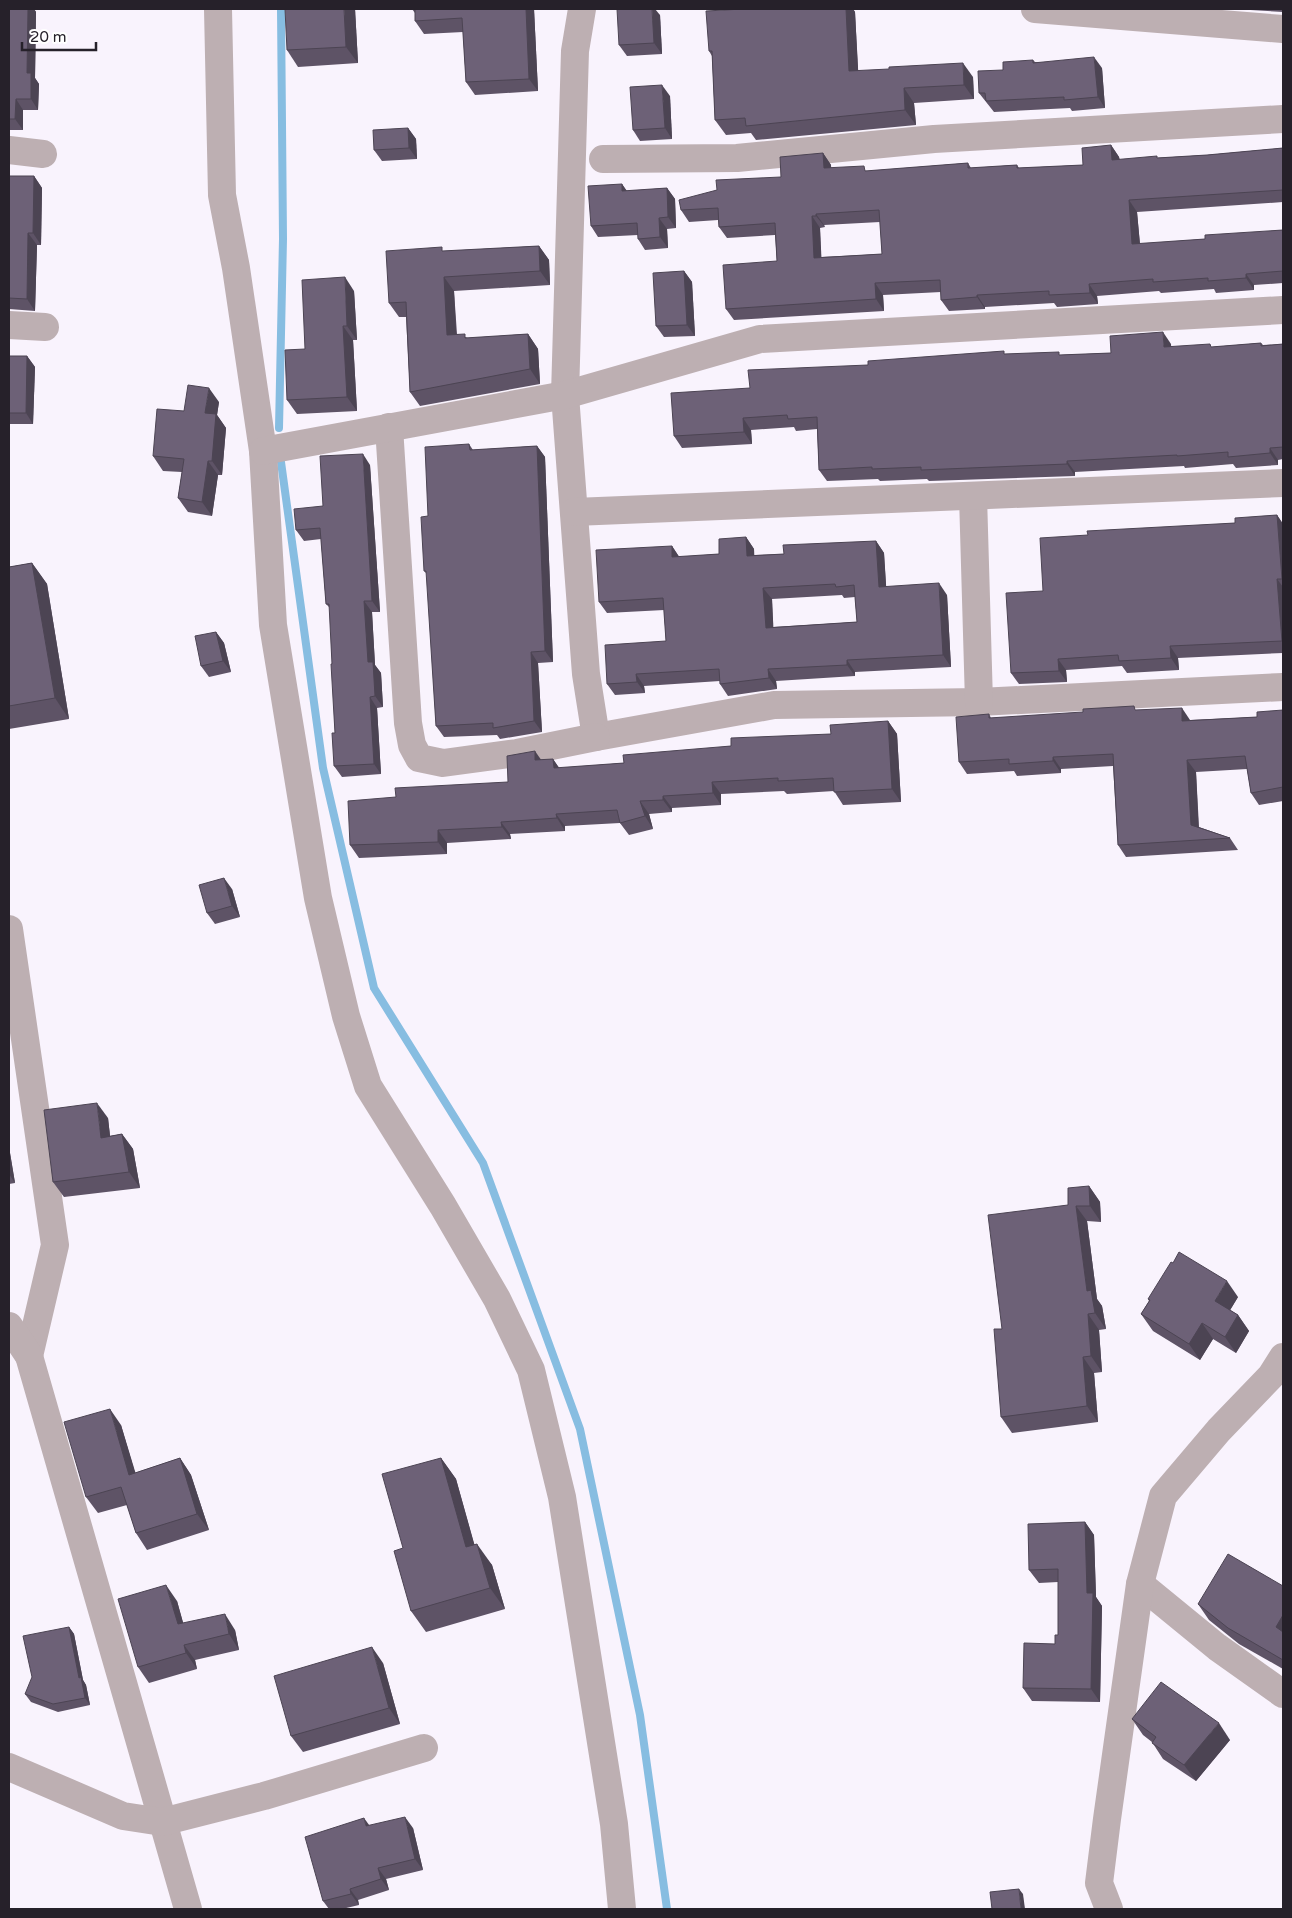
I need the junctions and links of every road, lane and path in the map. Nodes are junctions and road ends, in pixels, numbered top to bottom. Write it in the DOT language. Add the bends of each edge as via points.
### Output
graph roads {
  1 [pos="218,9"];
  2 [pos="582,9"];
  3 [pos="1035,9"];
  4 [pos="1283,29"];
  5 [pos="1283,119"];
  6 [pos="9,150"];
  7 [pos="43,154"];
  8 [pos="603,159"];
  9 [pos="1283,310"];
  10 [pos="9,325"];
  11 [pos="45,327"];
  12 [pos="565,395"];
  13 [pos="389,427"];
  14 [pos="263,451"];
  15 [pos="1283,484"];
  16 [pos="973,496"];
  17 [pos="574,512"];
  18 [pos="1283,687"];
  19 [pos="979,702"];
  20 [pos="596,737"];
  21 [pos="9,929"];
  22 [pos="9,1326"];
  23 [pos="29,1356"];
  24 [pos="1283,1357"];
  25 [pos="1140,1584"];
  26 [pos="1283,1694"];
  27 [pos="424,1748"];
  28 [pos="9,1767"];
  29 [pos="162,1822"];
  30 [pos="188,1909"];
  31 [pos="622,1909"];
  32 [pos="1109,1909"];
  1 -- 14 [label="street" via="222,195"];
  2 -- 12 [label="street" via="575,51"];
  3 -- 4 [label="street"];
  5 -- 8 [label="street" via="934,140 737,158"];
  6 -- 7 [label="street"];
  9 -- 12 [label="street" via="760,338"];
  10 -- 11 [label="street"];
  12 -- 13 [label="street"];
  12 -- 17 [label="street"];
  13 -- 14 [label="street"];
  13 -- 20 [label="street" via="408,723 412,745 419,758 443,763 517,753"];
  14 -- 31 [label="street" via="274,625 318,898 346,1016 368,1086 497,1299 531,1370 562,1497 614,1824"];
  15 -- 16 [label="street"];
  16 -- 17 [label="street"];
  16 -- 19 [label="street"];
  17 -- 20 [label="street" via="586,674"];
  18 -- 19 [label="street"];
  19 -- 20 [label="street" via="774,705"];
  21 -- 23 [label="street" via="55,1245"];
  22 -- 23 [label="street"];
  23 -- 29 [label="street"];
  24 -- 25 [label="street" via="1271,1376 1219,1430 1164,1496"];
  25 -- 26 [label="street" via="1217,1647"];
  25 -- 32 [label="street" via="1099,1884"];
  27 -- 29 [label="street" via="264,1796"];
  28 -- 29 [label="street" via="123,1816"];
  29 -- 30 [label="street"];
}
